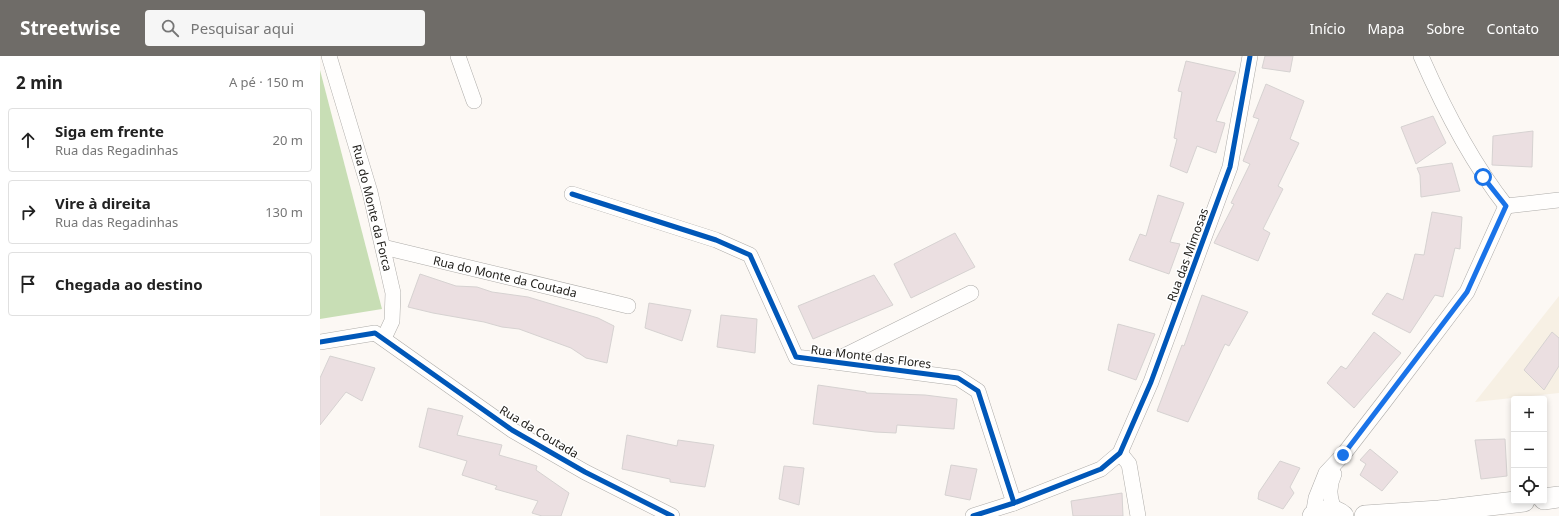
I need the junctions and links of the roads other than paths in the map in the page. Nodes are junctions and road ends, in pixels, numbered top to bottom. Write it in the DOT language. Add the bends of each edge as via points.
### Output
graph roads {
  1 [pos="329,56"];
  2 [pos="458,56"];
  3 [pos="1250,56"];
  4 [pos="1421,56"];
  5 [pos="474,101"];
  6 [pos="572,194"];
  7 [pos="1559,200"];
  8 [pos="1506,206"];
  9 [pos="383,247"];
  10 [pos="971,293"];
  11 [pos="628,306"];
  12 [pos="384,338"];
  13 [pos="320,342"];
  14 [pos="832,362"];
  15 [pos="1120,453"];
  16 [pos="1343,455"];
  17 [pos="1559,497"];
  18 [pos="1547,498"];
  19 [pos="1014,503"];
  20 [pos="1511,503"];
  21 [pos="1344,514"];
  22 [pos="1431,514"];
  23 [pos="672,516"];
  24 [pos="974,516"];
  25 [pos="1138,516"];
  26 [pos="1313,516"];
  27 [pos="1365,516"];
  1 -- 9 [label="street, Rua do Monte da Forca" via="370,192"];
  2 -- 5 [label="street"];
  3 -- 15 [label="street, Rua das Mimosas" via="1230,167 1151,382"];
  4 -- 8 [label="street" via="1442,102 1480,170"];
  6 -- 14 [label="street, Rua Monte das Flores" via="716,240 750,256 796,358"];
  7 -- 8 [label="street"];
  8 -- 16 [label="street" via="1467,292"];
  9 -- 11 [label="street, Rua do Monte da Coutada"];
  9 -- 12 [label="street, Rua do Monte da Forca" via="393,293 392,321"];
  10 -- 14 [label="street"];
  12 -- 13 [label="street" via="376,333"];
  12 -- 23 [label="street, Rua da Coutada" via="512,430 585,472"];
  14 -- 19 [label="street, Rua Monte das Flores" via="958,378 978,391"];
  15 -- 19 [label="street" via="1101,469"];
  15 -- 25 [label="street" via="1130,464"];
  16 -- 21 [label="street" via="1333,476 1329,493 1330,501"];
  16 -- 26 [label="street" via="1326,473 1316,498"];
  17 -- 18 [label="main road"];
  19 -- 24 [label="street"];
  20 -- 22 [label="main road"];
  21 -- 26 [label="main road" via="1320,512"];
  22 -- 27 [label="main road"];
}
